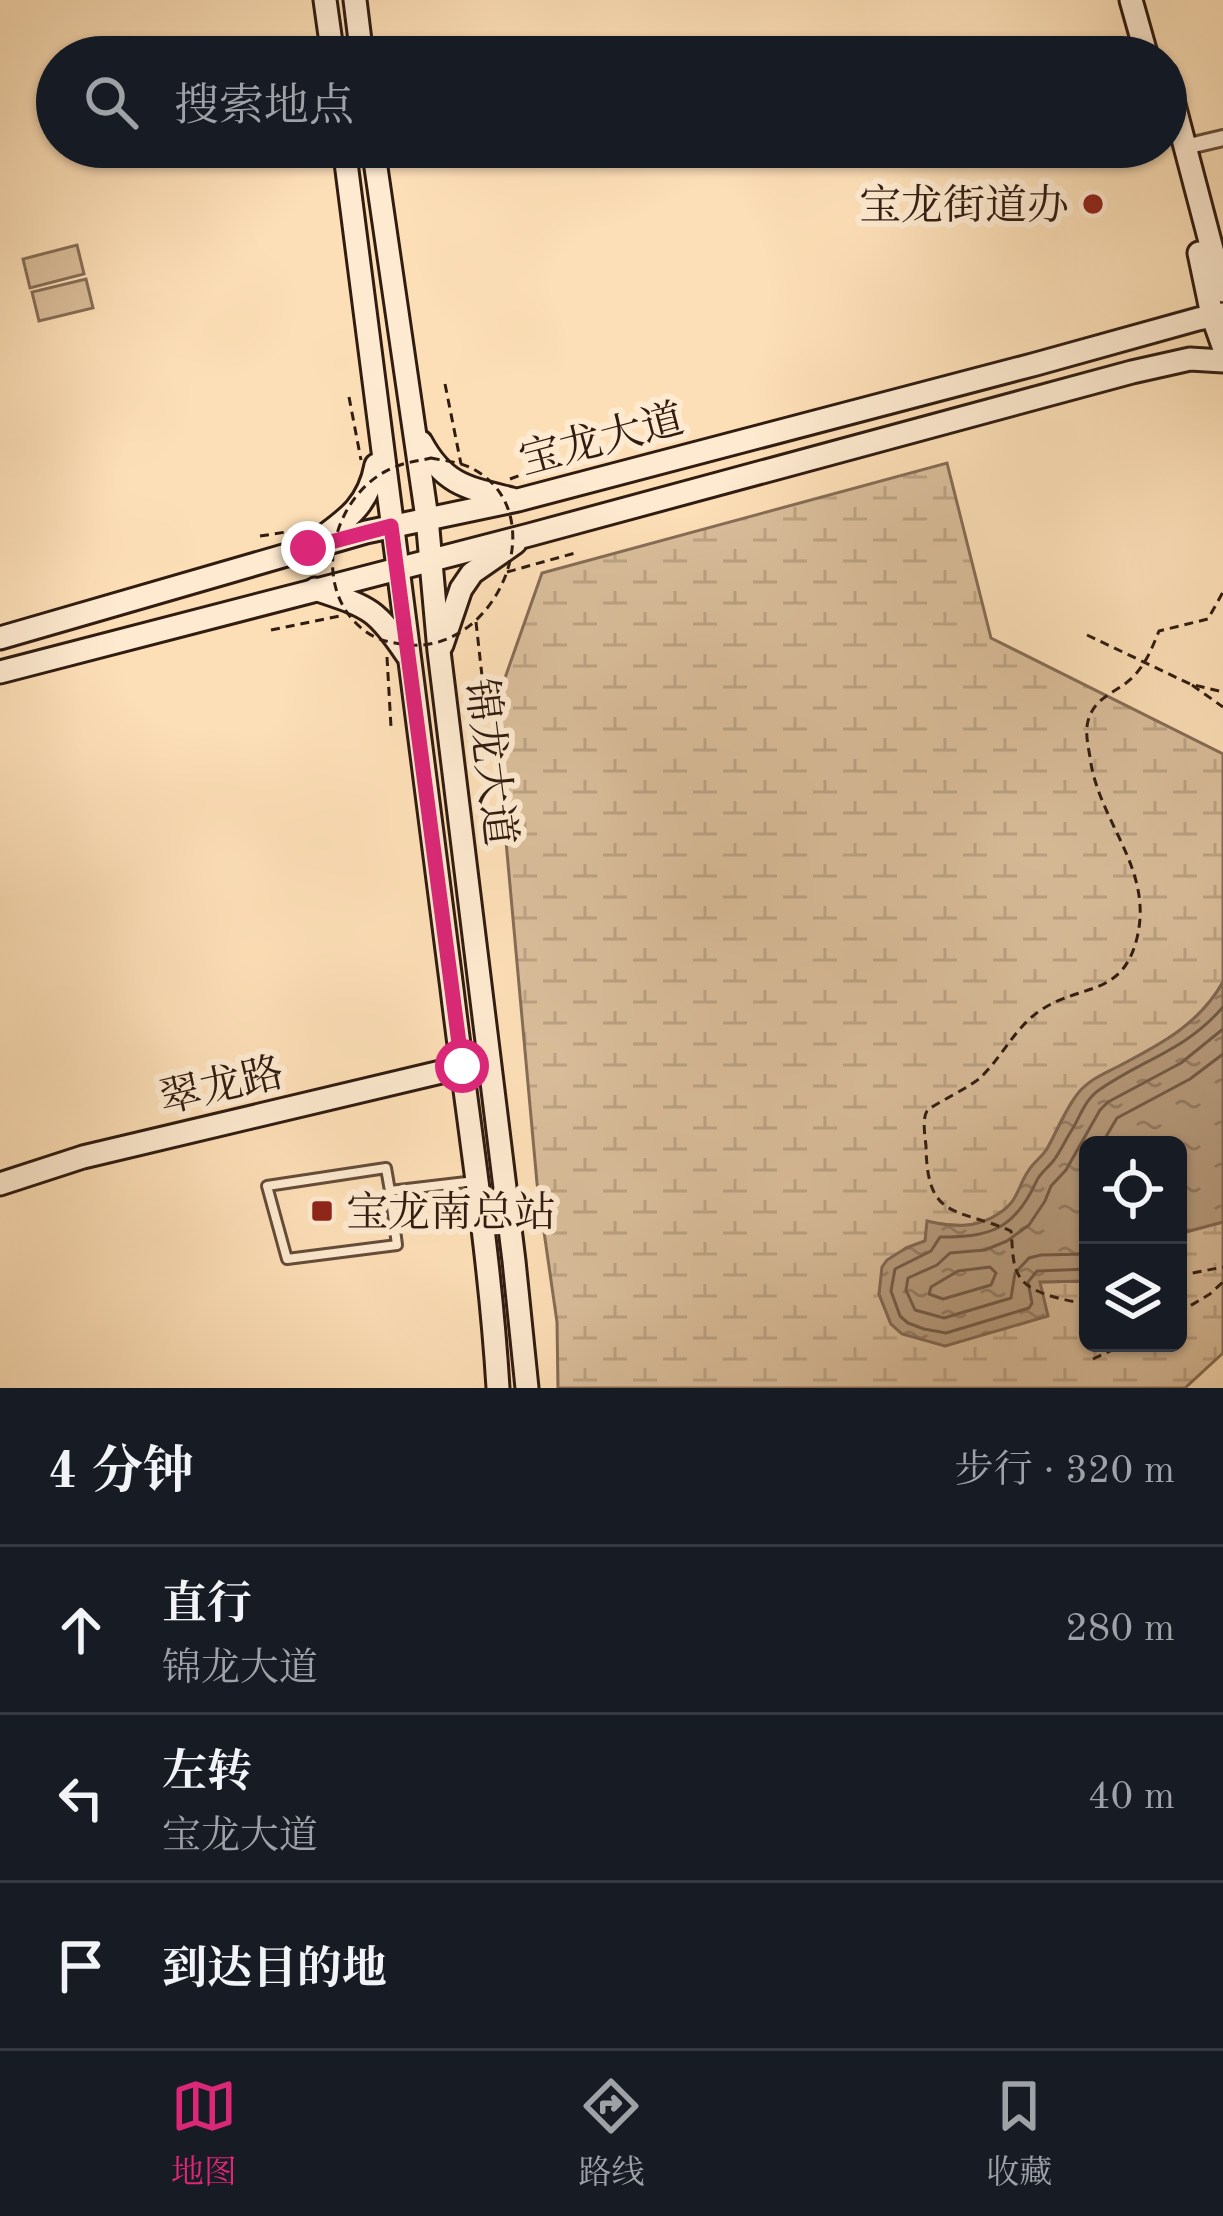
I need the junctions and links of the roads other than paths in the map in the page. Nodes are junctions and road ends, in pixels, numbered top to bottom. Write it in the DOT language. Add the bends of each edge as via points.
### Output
graph roads {
  1 [pos="326,0"];
  2 [pos="355,0"];
  3 [pos="1141,8"];
  4 [pos="330,36"];
  5 [pos="359,36"];
  6 [pos="1152,36"];
  7 [pos="1223,138"];
  8 [pos="1187,147"];
  9 [pos="1187,158"];
  10 [pos="347,168"];
  11 [pos="376,168"];
  12 [pos="1179,168"];
  13 [pos="1201,236"];
  14 [pos="1223,291"];
  15 [pos="1218,315"];
  16 [pos="1223,346"];
  17 [pos="1223,362"];
  18 [pos="414,428"];
  19 [pos="381,441"];
  20 [pos="515,489"];
  21 [pos="427,518"];
  22 [pos="391,526"];
  23 [pos="529,535"];
  24 [pos="314,537"];
  25 [pos="432,559"];
  26 [pos="236,568"];
  27 [pos="398,568"];
  28 [pos="314,589"];
  29 [pos="247,608"];
  30 [pos="0,638"];
  31 [pos="440,651"];
  32 [pos="410,659"];
  33 [pos="0,672"];
  34 [pos="462,1066"];
  35 [pos="476,1181"];
  36 [pos="0,1184"];
  37 [pos="390,1191"];
  38 [pos="498,1388"];
  39 [pos="527,1388"];
  1 -- 4 [label="main road"];
  2 -- 5 [label="main road"];
  3 -- 6 [label="main road"];
  7 -- 8 [label="street"];
  9 -- 13 [label="main road"];
  10 -- 19 [label="main road, 锦龙大道"];
  11 -- 18 [label="main road, 锦龙大道"];
  12 -- 13 [label="main road"];
  13 -- 14 [label="main road"];
  13 -- 15 [label="main road"];
  15 -- 16 [label="main road"];
  15 -- 20 [label="main road, 宝龙大道"];
  17 -- 23 [label="main road, 宝龙大道" via="1190,359 1132,372"];
  18 -- 20 [label="main road" via="453,482"];
  18 -- 21 [label="main road, 锦龙大道"];
  19 -- 22 [label="main road, 锦龙大道"];
  19 -- 24 [label="main road" via="364,501"];
  20 -- 21 [label="main road, 宝龙大道"];
  21 -- 22 [label="main road, 宝龙大道"];
  21 -- 25 [label="main road, 锦龙大道"];
  22 -- 24 [label="main road, 宝龙大道"];
  22 -- 27 [label="main road, 锦龙大道"];
  23 -- 25 [label="main road, 宝龙大道"];
  23 -- 31 [label="main road" via="472,573"];
  24 -- 26 [label="main road, 宝龙大道"];
  25 -- 27 [label="main road, 宝龙大道"];
  25 -- 31 [label="main road, 锦龙大道"];
  26 -- 29 [label="main road"];
  26 -- 30 [label="main road, 宝龙大道"];
  27 -- 28 [label="main road, 宝龙大道"];
  27 -- 32 [label="main road, 锦龙大道"];
  28 -- 29 [label="main road, 宝龙大道"];
  28 -- 32 [label="main road" via="380,616"];
  29 -- 33 [label="main road, 宝龙大道"];
  31 -- 39 [label="main road, 锦龙大道"];
  32 -- 34 [label="main road, 锦龙大道"];
  34 -- 35 [label="main road, 锦龙大道"];
  34 -- 36 [label="main road, 翠龙路" via="82,1156"];
  35 -- 37 [label="lane"];
  35 -- 38 [label="main road, 锦龙大道"];
  37 -- 37 [label="lane" via="397,1246 287,1259 267,1186 386,1168"];
}
